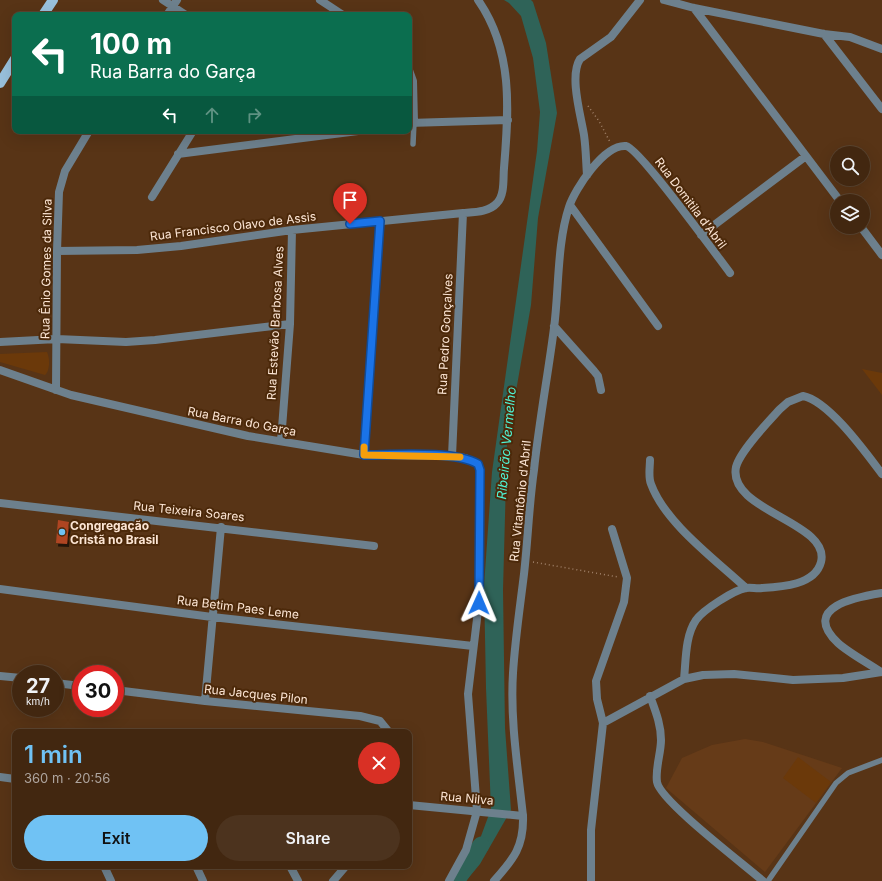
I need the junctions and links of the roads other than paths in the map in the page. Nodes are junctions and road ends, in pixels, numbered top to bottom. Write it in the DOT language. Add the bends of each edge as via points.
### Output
graph roads {
  1 [pos="53,0"];
  2 [pos="163,0"];
  3 [pos="320,0"];
  4 [pos="478,0"];
  5 [pos="640,0"];
  6 [pos="664,0"];
  7 [pos="175,3"];
  8 [pos="694,8"];
  9 [pos="45,12"];
  10 [pos="169,12"];
  11 [pos="183,12"];
  12 [pos="338,12"];
  13 [pos="824,34"];
  14 [pos="882,49"];
  15 [pos="12,64"];
  16 [pos="412,78"];
  17 [pos="0,83"];
  18 [pos="412,102"];
  19 [pos="882,109"];
  20 [pos="508,120"];
  21 [pos="412,123"];
  22 [pos="87,134"];
  23 [pos="191,134"];
  24 [pos="320,134"];
  25 [pos="412,134"];
  26 [pos="413,144"];
  27 [pos="614,149"];
  28 [pos="178,154"];
  29 [pos="806,156"];
  30 [pos="587,176"];
  31 [pos="835,194"];
  32 [pos="152,197"];
  33 [pos="570,204"];
  34 [pos="463,213"];
  35 [pos="380,221"];
  36 [pos="292,230"];
  37 [pos="866,234"];
  38 [pos="700,235"];
  39 [pos="57,251"];
  40 [pos="882,255"];
  41 [pos="730,273"];
  42 [pos="290,324"];
  43 [pos="554,326"];
  44 [pos="658,326"];
  45 [pos="57,339"];
  46 [pos="0,342"];
  47 [pos="0,370"];
  48 [pos="56,390"];
  49 [pos="601,390"];
  50 [pos="281,441"];
  51 [pos="364,455"];
  52 [pos="452,456"];
  53 [pos="650,460"];
  54 [pos="882,474"];
  55 [pos="0,503"];
  56 [pos="221,527"];
  57 [pos="612,529"];
  58 [pos="374,546"];
  59 [pos="746,588"];
  60 [pos="0,590"];
  61 [pos="882,593"];
  62 [pos="212,617"];
  63 [pos="473,646"];
  64 [pos="882,672"];
  65 [pos="0,676"];
  66 [pos="12,677"];
  67 [pos="684,679"];
  68 [pos="124,691"];
  69 [pos="650,696"];
  70 [pos="205,701"];
  71 [pos="603,722"];
  72 [pos="386,729"];
  73 [pos="882,760"];
  74 [pos="0,777"];
  75 [pos="12,779"];
  76 [pos="412,805"];
  77 [pos="480,811"];
  78 [pos="523,816"];
  79 [pos="105,869"];
  80 [pos="198,869"];
  81 [pos="292,869"];
  82 [pos="343,869"];
  83 [pos="111,881"];
  84 [pos="204,881"];
  85 [pos="298,881"];
  86 [pos="332,881"];
  87 [pos="449,881"];
  88 [pos="494,881"];
  89 [pos="591,881"];
  90 [pos="763,881"];
  91 [pos="768,881"];
  1 -- 9 [label="main road"];
  2 -- 7 [label="street"];
  3 -- 12 [label="street"];
  4 -- 20 [label="street" via="491,21 504,59"];
  5 -- 30 [label="street" via="611,37 580,59 577,64 576,86"];
  6 -- 8 [label="street"];
  7 -- 10 [label="street"];
  7 -- 11 [label="street"];
  8 -- 13 [label="street"];
  8 -- 29 [label="street"];
  13 -- 14 [label="street" via="850,37"];
  13 -- 19 [label="street"];
  15 -- 17 [label="main road"];
  16 -- 18 [label="street"];
  20 -- 21 [label="street"];
  20 -- 34 [label="street, Rua Francisco Olavo de Assis" via="501,196 496,205 484,211"];
  22 -- 39 [label="street, Rua Ênio Gomes da Silva" via="62,179 59,192"];
  23 -- 28 [label="street"];
  24 -- 28 [label="street"];
  25 -- 26 [label="lane"];
  27 -- 30 [label="street, Rua Vitantônio d'Abril" via="602,158"];
  27 -- 38 [label="street, Rua Domitila d'Abril" via="623,146 631,148 648,166"];
  28 -- 32 [label="street"];
  29 -- 31 [label="street"];
  29 -- 38 [label="street"];
  30 -- 33 [label="street, Rua Vitantônio d'Abril"];
  33 -- 43 [label="street, Rua Vitantônio d'Abril" via="559,267"];
  33 -- 44 [label="street"];
  34 -- 35 [label="street, Rua Francisco Olavo de Assis"];
  34 -- 52 [label="street, Rua Pedro Gonçalves"];
  35 -- 36 [label="street, Rua Francisco Olavo de Assis"];
  35 -- 51 [label="street"];
  36 -- 39 [label="street, Rua Francisco Olavo de Assis" via="137,250"];
  36 -- 42 [label="street, Rua Estevão Barbosa Alves"];
  37 -- 40 [label="street"];
  38 -- 41 [label="street, Rua Domitila d'Abril"];
  39 -- 45 [label="street, Rua Ênio Gomes da Silva"];
  42 -- 45 [label="street" via="126,342"];
  42 -- 50 [label="street, Rua Estevão Barbosa Alves"];
  43 -- 49 [label="street" via="598,376"];
  43 -- 78 [label="street, Rua Vitantônio d'Abril" via="534,470 513,674 515,736"];
  45 -- 46 [label="street"];
  45 -- 48 [label="street, Rua Ênio Gomes da Silva"];
  47 -- 48 [label="street, Rua Barra do Garça"];
  48 -- 50 [label="street, Rua Barra do Garça" via="240,434"];
  50 -- 51 [label="street, Rua Barra do Garça"];
  51 -- 52 [label="street, Rua Barra do Garça"];
  52 -- 63 [label="street, Rua Barra do Garça" via="474,461 480,470 480,594"];
  53 -- 59 [label="street" via="651,484 665,509"];
  54 -- 59 [label="street" via="822,405 803,396 788,402 739,460 736,474 747,495 790,522 817,544 821,551 821,561 818,570 806,580 762,588"];
  55 -- 56 [label="street, Rua Teixeira Soares"];
  56 -- 58 [label="street, Rua Teixeira Soares"];
  56 -- 62 [label="street"];
  57 -- 71 [label="street" via="627,578 624,602 596,681 597,699"];
  59 -- 67 [label="street" via="719,601 696,620 690,632"];
  60 -- 62 [label="street, Rua Betim Paes Leme"];
  61 -- 64 [label="street" via="845,600 834,606 828,614 826,624 829,634 839,644"];
  62 -- 63 [label="street, Rua Betim Paes Leme"];
  62 -- 70 [label="street"];
  63 -- 77 [label="street" via="468,694"];
  64 -- 67 [label="street" via="819,680 717,674"];
  65 -- 66 [label="street"];
  67 -- 69 [label="street"];
  68 -- 70 [label="street, Rua Jacques Pilon"];
  69 -- 71 [label="street"];
  69 -- 90 [label="street" via="661,738 657,776 660,789 674,805"];
  70 -- 72 [label="street, Rua Jacques Pilon" via="360,716 380,722"];
  71 -- 89 [label="street" via="591,830"];
  73 -- 91 [label="lane" via="848,773 836,783"];
  74 -- 75 [label="street"];
  76 -- 77 [label="street, Rua Nilva"];
  77 -- 78 [label="street, Rua Nilva"];
  77 -- 87 [label="street" via="466,850"];
  78 -- 88 [label="street, Rua Vitantônio d'Abril" via="521,842 517,851"];
  79 -- 83 [label="street"];
  80 -- 84 [label="street"];
  81 -- 85 [label="street"];
  82 -- 86 [label="street"];
}
